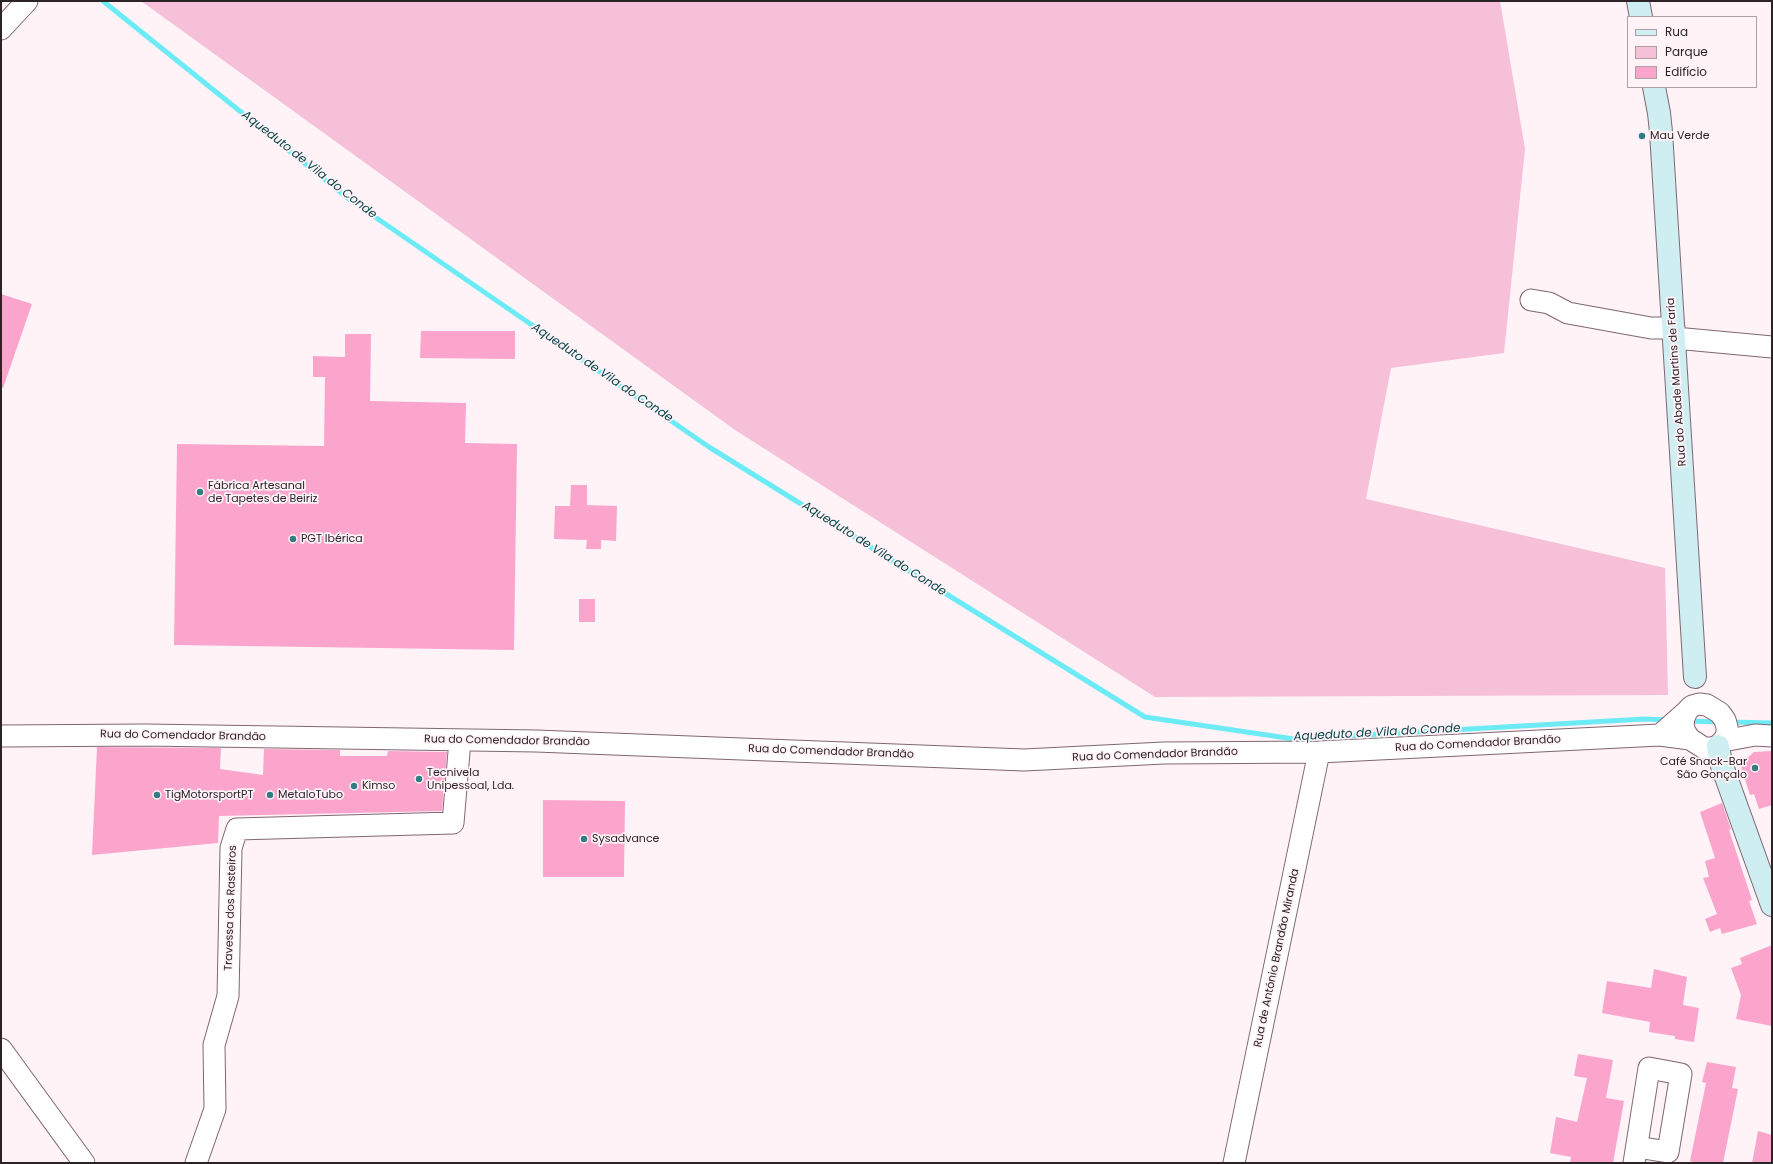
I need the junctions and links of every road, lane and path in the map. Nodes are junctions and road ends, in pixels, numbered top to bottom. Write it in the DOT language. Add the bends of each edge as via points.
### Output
graph roads {
  1 [pos="27,1"];
  2 [pos="1638,1"];
  3 [pos="1641,16"];
  4 [pos="1,28"];
  5 [pos="1654,88"];
  6 [pos="1532,300"];
  7 [pos="1674,333"];
  8 [pos="1772,347"];
  9 [pos="1695,677"];
  10 [pos="1695,707"];
  11 [pos="1725,720"];
  12 [pos="1660,735"];
  13 [pos="1764,735"];
  14 [pos="1,736"];
  15 [pos="1690,739"];
  16 [pos="460,740"];
  17 [pos="1720,743"];
  18 [pos="1319,752"];
  19 [pos="1772,905"];
  20 [pos="1,1049"];
  21 [pos="84,1163"];
  22 [pos="196,1163"];
  23 [pos="1234,1163"];
  1 -- 4 [label="street"];
  2 -- 3 [label="street"];
  5 -- 7 [label="street, Rua do Abade Martins de Faria" via="1659,114"];
  6 -- 7 [label="street" via="1549,303 1568,313"];
  7 -- 8 [label="street"];
  7 -- 9 [label="street, Rua do Abade Martins de Faria"];
  9 -- 10 [label="street"];
  10 -- 11 [label="street" via="1720,713"];
  10 -- 12 [label="street"];
  10 -- 15 [label="street" via="1684,718 1683,725"];
  11 -- 13 [label="street"];
  11 -- 17 [label="street" via="1727,735"];
  12 -- 15 [label="street, Rua do Comendador Brandão"];
  12 -- 18 [label="street, Rua do Comendador Brandão"];
  13 -- 17 [label="street"];
  14 -- 16 [label="street, Rua do Comendador Brandão" via="146,734"];
  15 -- 17 [label="street" via="1704,748 1711,748"];
  16 -- 18 [label="street, Rua do Comendador Brandão" via="1024,760 1164,753"];
  16 -- 22 [label="street, Travessa dos Rasteiros" via="454,823 237,829 231,848 228,996 214,1045 215,1109"];
  17 -- 19 [label="street" via="1721,763"];
  18 -- 23 [label="street, Rua de António Brandão Miranda"];
  20 -- 21 [label="street"];
}
